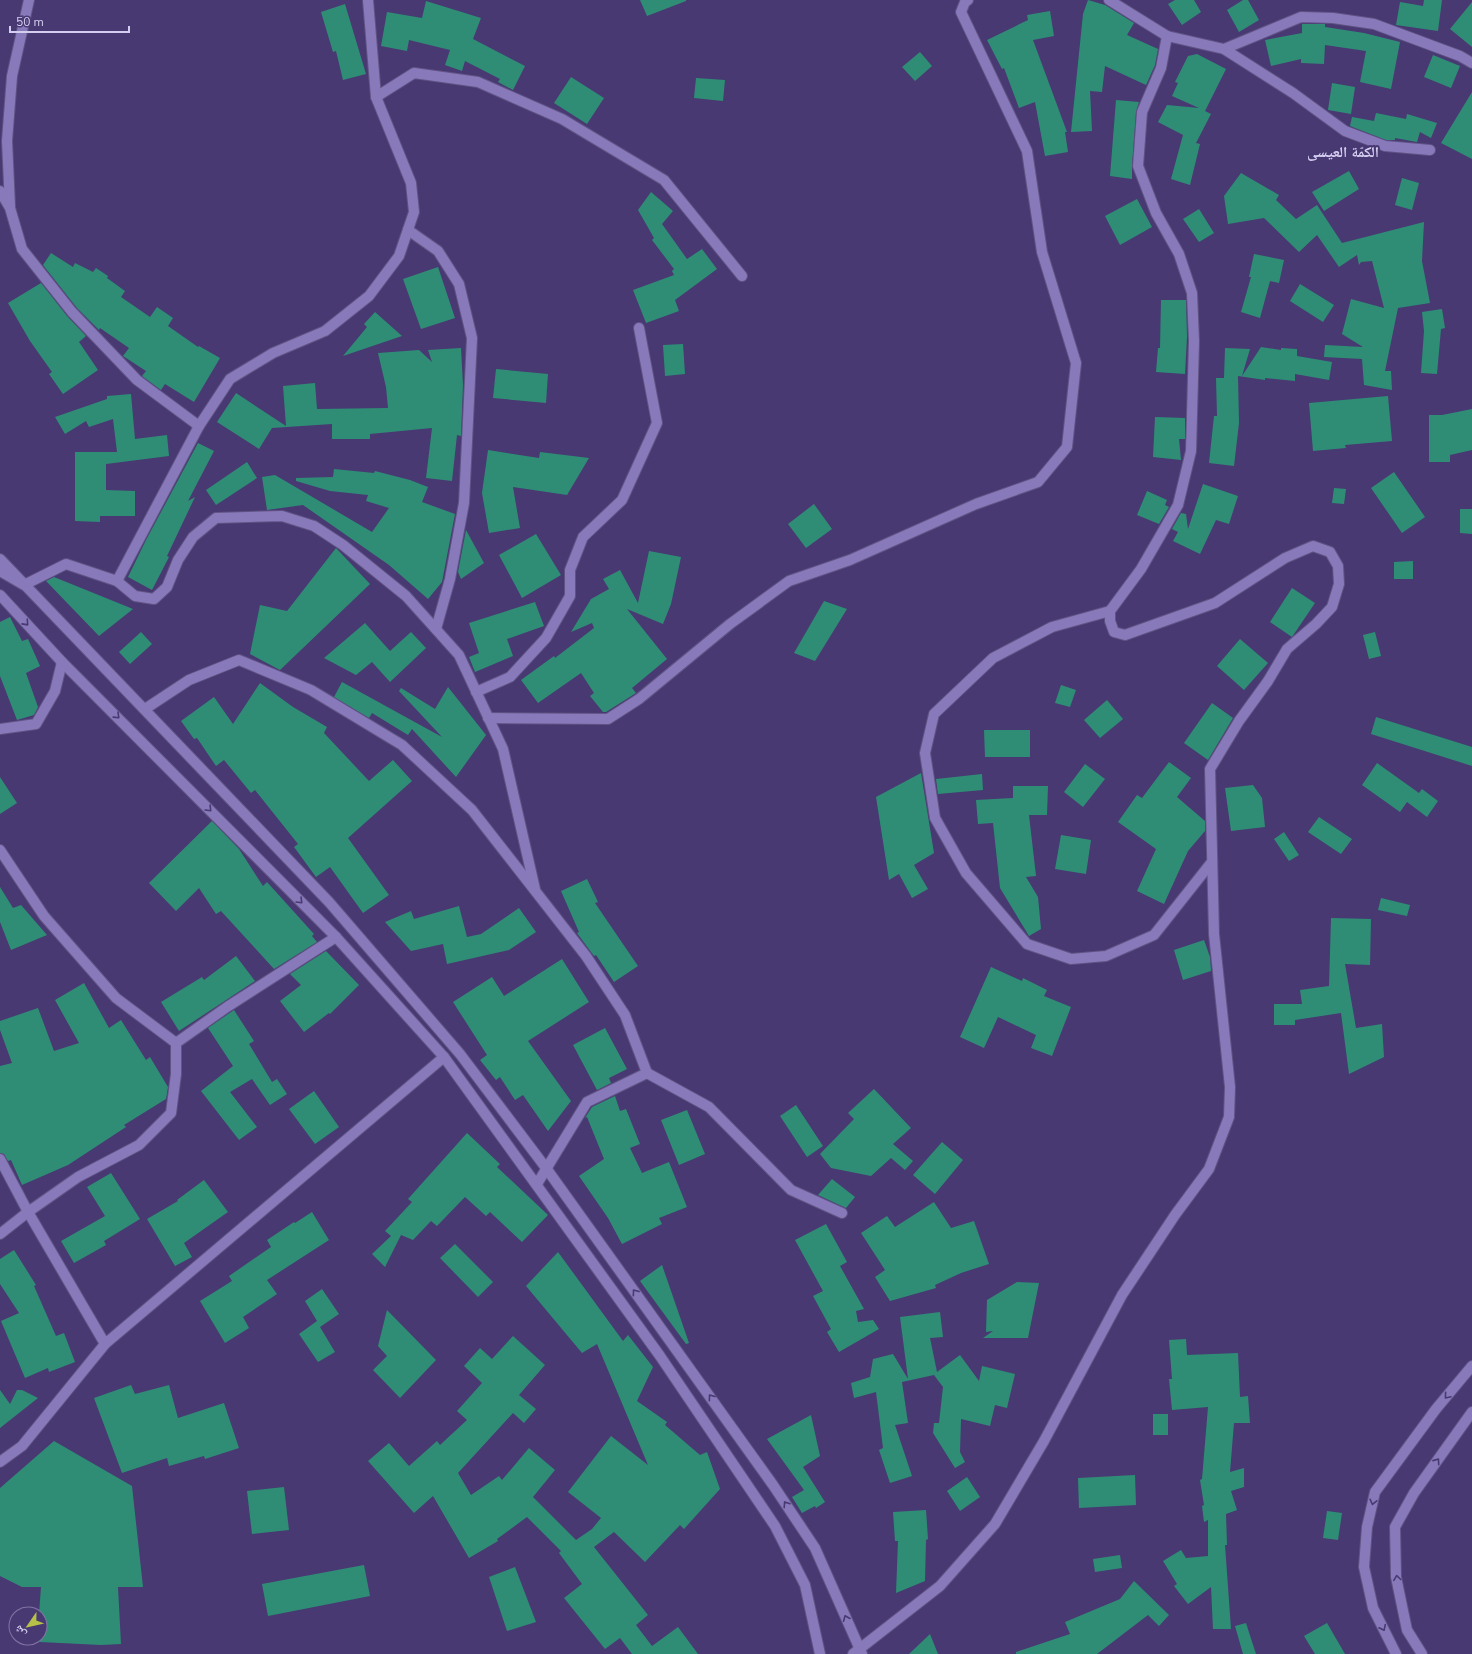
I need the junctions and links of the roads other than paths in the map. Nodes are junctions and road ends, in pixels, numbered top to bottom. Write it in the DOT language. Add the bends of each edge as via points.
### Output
graph roads {
  1 [pos="29,0"];
  2 [pos="368,0"];
  3 [pos="968,0"];
  4 [pos="1109,0"];
  5 [pos="1167,36"];
  6 [pos="1224,48"];
  7 [pos="1472,63"];
  8 [pos="376,97"];
  9 [pos="1430,150"];
  10 [pos="0,191"];
  11 [pos="10,208"];
  12 [pos="408,230"];
  13 [pos="742,276"];
  14 [pos="639,328"];
  15 [pos="199,426"];
  16 [pos="0,559"];
  17 [pos="0,571"];
  18 [pos="117,581"];
  19 [pos="24,585"];
  20 [pos="0,595"];
  21 [pos="1110,610"];
  22 [pos="436,629"];
  23 [pos="62,662"];
  24 [pos="476,692"];
  25 [pos="145,709"];
  26 [pos="488,718"];
  27 [pos="0,729"];
  28 [pos="0,850"];
  29 [pos="1211,863"];
  30 [pos="536,893"];
  31 [pos="336,937"];
  32 [pos="176,1042"];
  33 [pos="444,1057"];
  34 [pos="647,1073"];
  35 [pos="0,1159"];
  36 [pos="546,1168"];
  37 [pos="537,1184"];
  38 [pos="28,1212"];
  39 [pos="842,1213"];
  40 [pos="0,1234"];
  41 [pos="105,1344"];
  42 [pos="1472,1366"];
  43 [pos="1472,1412"];
  44 [pos="0,1462"];
  45 [pos="858,1652"];
  46 [pos="820,1654"];
  47 [pos="1396,1654"];
  48 [pos="1422,1654"];
  1 -- 11 [label="street" via="12,76 6,141"];
  2 -- 8 [label="street"];
  3 -- 26 [label="street" via="961,12 1027,151 1042,252 1076,363 1066,447 1038,482 976,504 850,560 789,581 730,624 638,699 608,719"];
  4 -- 5 [label="street"];
  5 -- 6 [label="street"];
  5 -- 21 [label="street" via="1161,68 1142,112 1138,166 1156,213 1179,254 1192,293 1194,341 1191,451 1178,505 1141,569"];
  6 -- 7 [label="street" via="1301,17 1333,18 1374,24 1460,56"];
  6 -- 9 [label="street" via="1345,131 1385,146"];
  8 -- 12 [label="street" via="411,183 414,212"];
  8 -- 13 [label="street" via="414,73 478,82 562,119 664,180"];
  10 -- 11 [label="street"];
  11 -- 15 [label="street" via="22,249 72,312 137,380"];
  12 -- 15 [label="street" via="399,256 369,296 325,331 273,354 230,379"];
  12 -- 22 [label="street" via="438,251 459,284 472,338 464,504 450,579"];
  14 -- 24 [label="street" via="657,423 622,500 584,537 570,570 570,596 546,638 510,677"];
  15 -- 18 [label="street"];
  16 -- 19 [label="street"];
  17 -- 19 [label="street"];
  18 -- 19 [label="street" via="66,564"];
  18 -- 22 [label="street" via="135,596 154,600 167,587 178,560 192,537 216,518 282,516 314,526 343,545 406,596"];
  19 -- 25 [label="street"];
  20 -- 23 [label="street, one-way"];
  21 -- 29 [label="street" via="1114,632 1125,635 1215,603 1285,558 1313,546 1330,552 1338,566 1339,584 1332,607 1286,649 1210,769"];
  21 -- 29 [label="street" via="1052,626 993,658 934,714 925,753 935,818 966,873 1027,944 1071,959 1106,956 1154,935"];
  22 -- 24 [label="street" via="459,655"];
  23 -- 27 [label="street" via="55,691 36,724"];
  23 -- 31 [label="street, one-way"];
  24 -- 26 [label="street"];
  25 -- 30 [label="street" via="189,680 239,660 311,690 402,745 472,810"];
  25 -- 36 [label="street" via="329,902 460,1054"];
  26 -- 30 [label="street" via="503,749"];
  28 -- 32 [label="street" via="44,916 116,998"];
  29 -- 45 [label="street" via="1214,934 1230,1087 1229,1117 1209,1169 1122,1295 1044,1441 995,1524 940,1586"];
  30 -- 34 [label="street" via="586,956 625,1015"];
  31 -- 32 [label="street"];
  31 -- 33 [label="street"];
  32 -- 38 [label="street" via="176,1074 171,1113 139,1145 78,1177"];
  33 -- 37 [label="street"];
  33 -- 41 [label="street"];
  34 -- 36 [label="street" via="587,1102"];
  34 -- 39 [label="street" via="709,1106 791,1190"];
  35 -- 38 [label="street"];
  36 -- 37 [label="street"];
  45 -- 36 [label="street, one-way" via="815,1548 774,1485"];
  37 -- 46 [label="street" via="660,1356 775,1526 805,1585"];
  38 -- 40 [label="street"];
  38 -- 41 [label="street"];
  41 -- 44 [label="street" via="22,1446"];
  42 -- 47 [label="street, one-way" via="1436,1409 1375,1492 1367,1527 1364,1567 1373,1608"];
  48 -- 43 [label="street, one-way" via="1408,1630 1396,1577 1394,1527 1414,1493"];
}
